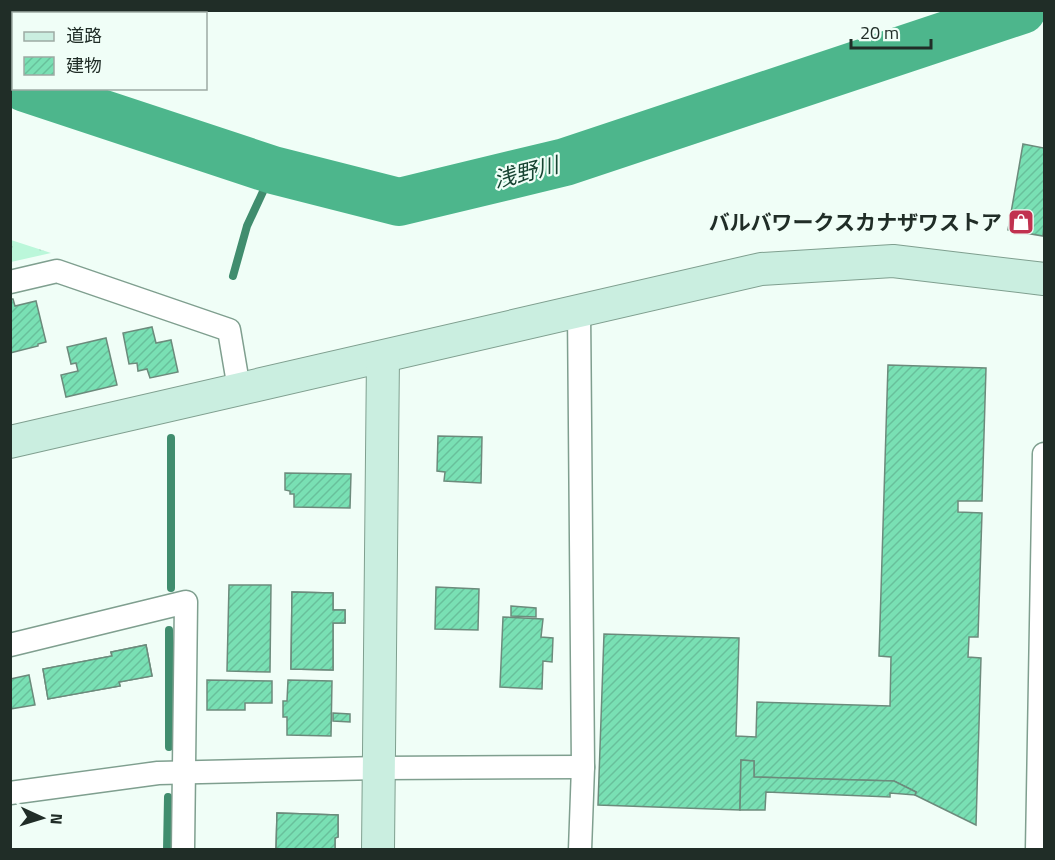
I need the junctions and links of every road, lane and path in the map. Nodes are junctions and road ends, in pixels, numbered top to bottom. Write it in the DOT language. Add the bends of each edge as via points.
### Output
graph roads {
  1 [pos="1044,279"];
  2 [pos="10,282"];
  3 [pos="579,309"];
  4 [pos="383,357"];
  5 [pos="239,389"];
  6 [pos="10,442"];
  7 [pos="1044,454"];
  8 [pos="1044,478"];
  9 [pos="10,645"];
  10 [pos="1043,654"];
  11 [pos="583,767"];
  12 [pos="380,768"];
  13 [pos="184,772"];
  14 [pos="10,793"];
  15 [pos="183,849"];
  16 [pos="378,849"];
  17 [pos="580,849"];
  18 [pos="1037,849"];
  1 -- 3 [label="street" via="893,261 761,269"];
  2 -- 5 [label="street" via="57,271 229,330"];
  3 -- 4 [label="street"];
  3 -- 11 [label="street"];
  4 -- 5 [label="street"];
  4 -- 12 [label="street"];
  5 -- 6 [label="street"];
  7 -- 8 [label="street"];
  8 -- 10 [label="street"];
  9 -- 13 [label="street" via="186,602"];
  10 -- 18 [label="street"];
  11 -- 12 [label="street"];
  11 -- 17 [label="street"];
  12 -- 13 [label="street"];
  12 -- 16 [label="street"];
  13 -- 14 [label="street"];
  13 -- 15 [label="street"];
}
